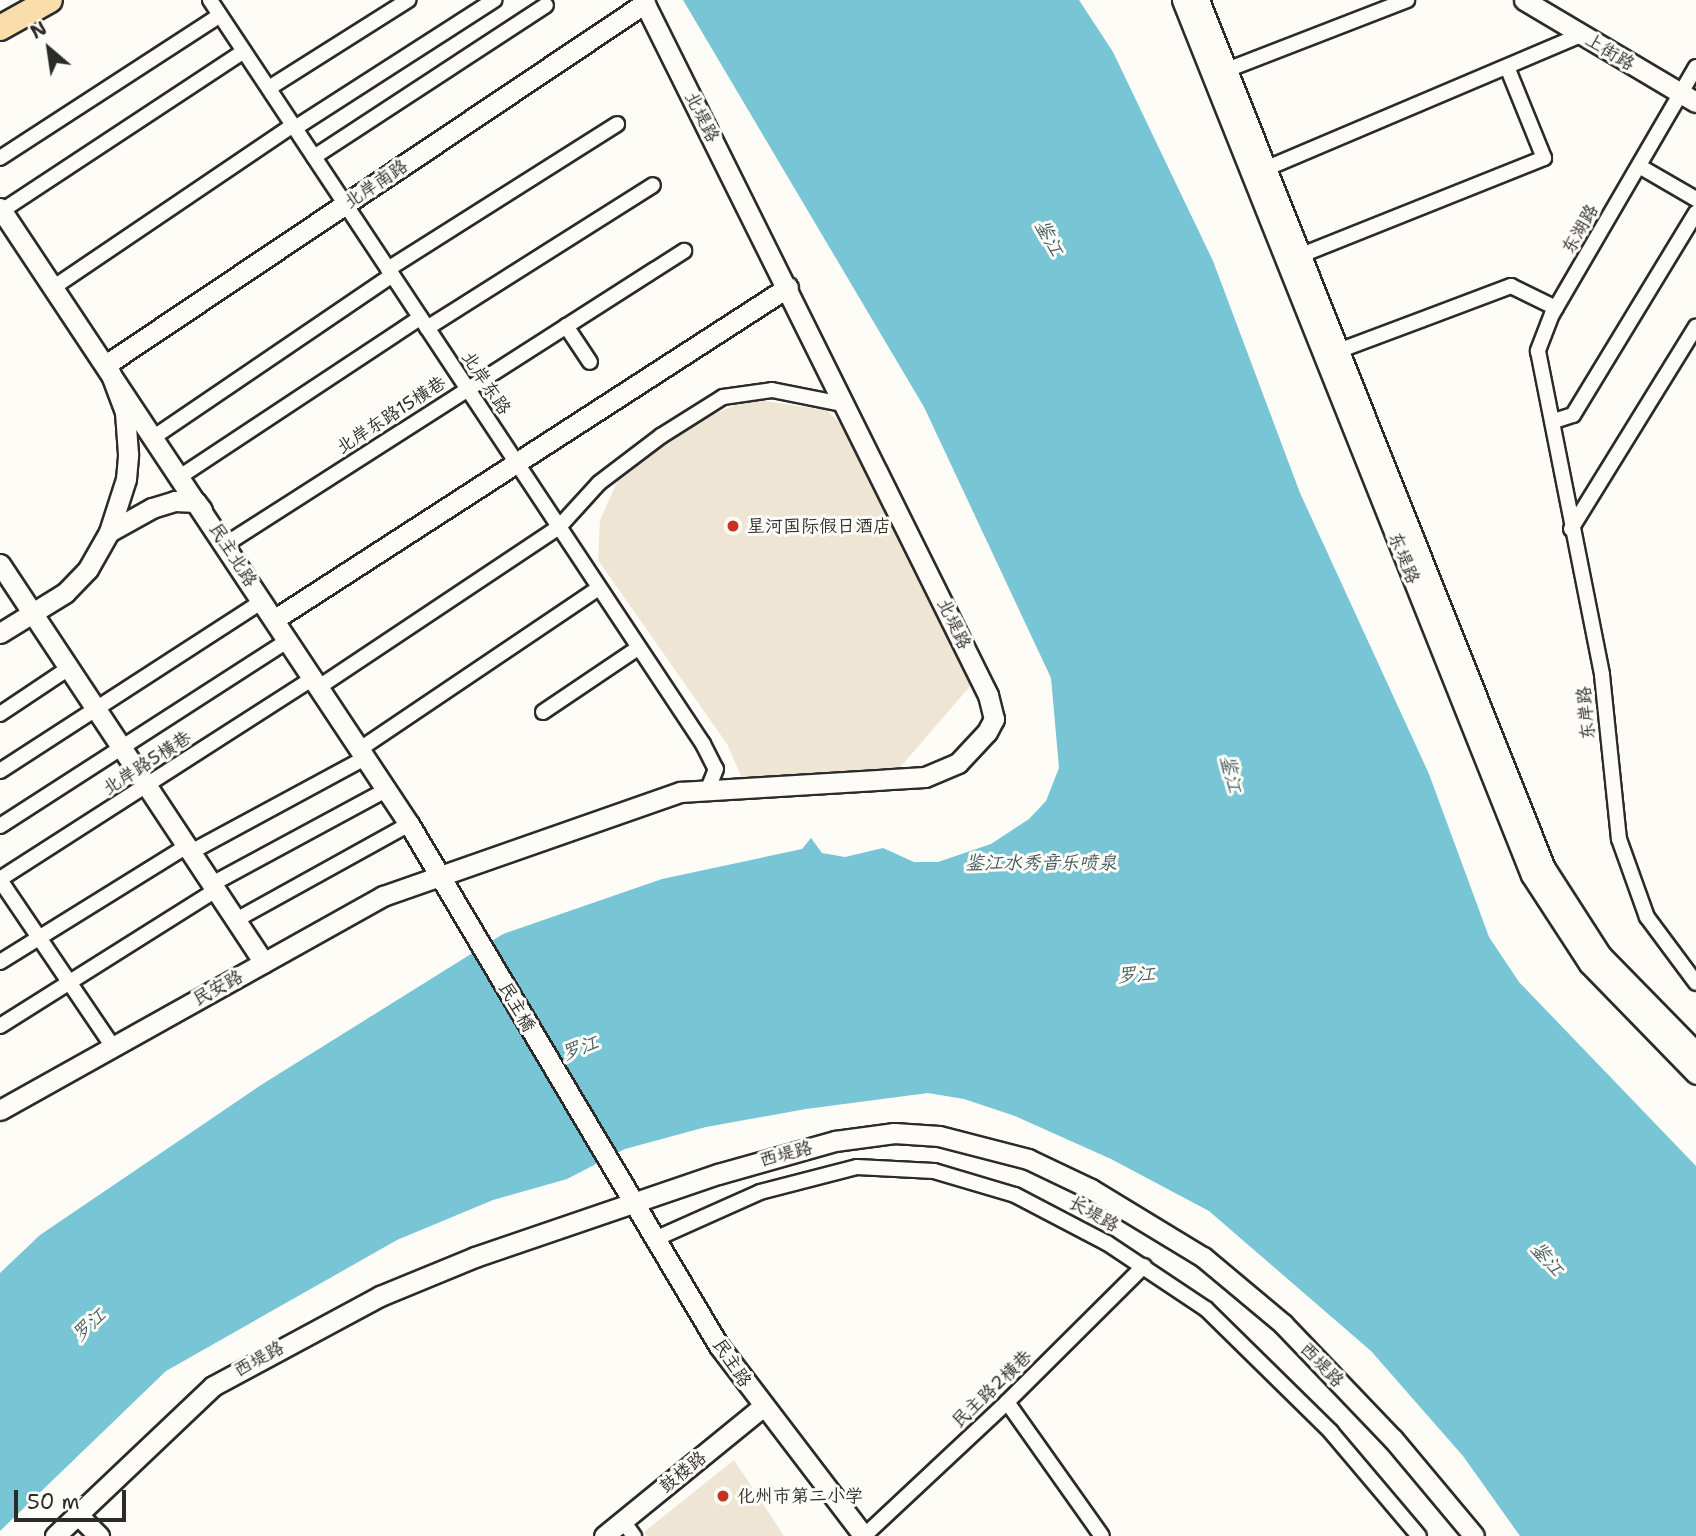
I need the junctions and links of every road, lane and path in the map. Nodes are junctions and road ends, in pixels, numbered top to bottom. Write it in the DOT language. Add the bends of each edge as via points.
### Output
graph roads {
  1 [pos="50,0"];
  2 [pos="210,0"];
  3 [pos="408,0"];
  4 [pos="494,0"];
  5 [pos="1182,0"];
  6 [pos="1199,0"];
  7 [pos="1407,0"];
  8 [pos="1524,0"];
  9 [pos="644,2"];
  10 [pos="545,5"];
  11 [pos="220,15"];
  12 [pos="0,28"];
  13 [pos="1581,35"];
  14 [pos="244,51"];
  15 [pos="1507,67"];
  16 [pos="1696,67"];
  17 [pos="1219,73"];
  18 [pos="269,88"];
  19 [pos="1688,98"];
  20 [pos="617,124"];
  21 [pos="294,127"];
  22 [pos="0,158"];
  23 [pos="314,158"];
  24 [pos="1639,166"];
  25 [pos="1265,169"];
  26 [pos="653,185"];
  27 [pos="1696,199"];
  28 [pos="345,204"];
  29 [pos="1,210"];
  30 [pos="1696,214"];
  31 [pos="684,251"];
  32 [pos="1299,256"];
  33 [pos="390,272"];
  34 [pos="54,287"];
  35 [pos="788,287"];
  36 [pos="1556,308"];
  37 [pos="424,323"];
  38 [pos="566,326"];
  39 [pos="1696,327"];
  40 [pos="1338,351"];
  41 [pos="590,362"];
  42 [pos="107,364"];
  43 [pos="467,389"];
  44 [pos="842,404"];
  45 [pos="1554,421"];
  46 [pos="154,436"];
  47 [pos="515,462"];
  48 [pos="181,476"];
  49 [pos="211,522"];
  50 [pos="559,527"];
  51 [pos="1571,529"];
  52 [pos="109,532"];
  53 [pos="226,544"];
  54 [pos="0,564"];
  55 [pos="599,588"];
  56 [pos="263,601"];
  57 [pos="33,614"];
  58 [pos="275,619"];
  59 [pos="0,633"];
  60 [pos="289,640"];
  61 [pos="638,648"];
  62 [pos="69,668"];
  63 [pos="316,683"];
  64 [pos="96,709"];
  65 [pos="543,712"];
  66 [pos="0,714"];
  67 [pos="122,748"];
  68 [pos="363,753"];
  69 [pos="716,769"];
  70 [pos="0,771"];
  71 [pos="147,786"];
  72 [pos="708,789"];
  73 [pos="386,790"];
  74 [pos="738,790"];
  75 [pos="409,824"];
  76 [pos="0,826"];
  77 [pos="189,849"];
  78 [pos="442,879"];
  79 [pos="0,880"];
  80 [pos="214,887"];
  81 [pos="459,908"];
  82 [pos="236,920"];
  83 [pos="39,938"];
  84 [pos="0,962"];
  85 [pos="264,963"];
  86 [pos="1694,978"];
  87 [pos="69,983"];
  88 [pos="0,1026"];
  89 [pos="113,1047"];
  90 [pos="1696,1052"];
  91 [pos="1696,1074"];
  92 [pos="0,1110"];
  93 [pos="617,1179"];
  94 [pos="632,1204"];
  95 [pos="655,1239"];
  96 [pos="1144,1266"];
  97 [pos="1007,1402"];
  98 [pos="762,1407"];
  99 [pos="78,1514"];
  100 [pos="628,1528"];
  101 [pos="55,1536"];
  102 [pos="99,1536"];
  103 [pos="604,1536"];
  104 [pos="863,1536"];
  105 [pos="1102,1536"];
  106 [pos="1419,1536"];
  107 [pos="1474,1536"];
  1 -- 12 [label="highway"];
  2 -- 11 [label="street, 北岸东路"];
  3 -- 18 [label="street"];
  4 -- 21 [label="street"];
  5 -- 17 [label="main road, 东堤路"];
  6 -- 17 [label="main road, 东堤路"];
  7 -- 17 [label="street"];
  8 -- 13 [label="main road, 上街路"];
  9 -- 28 [label="main road, 北岸南路"];
  9 -- 35 [label="main road, 北堤路"];
  10 -- 23 [label="street"];
  11 -- 14 [label="street, 北岸东路"];
  11 -- 22 [label="street"];
  13 -- 15 [label="street"];
  13 -- 19 [label="main road, 上街路"];
  14 -- 18 [label="street, 北岸东路"];
  14 -- 29 [label="street"];
  15 -- 25 [label="street"];
  15 -- 32 [label="street" via="1544,158"];
  16 -- 19 [label="street, 东湖路"];
  17 -- 25 [label="main road, 东堤路"];
  17 -- 91 [label="main road, 东堤路" via="1531,875 1589,964"];
  18 -- 21 [label="street, 北岸东路"];
  19 -- 24 [label="street, 东湖路"];
  20 -- 33 [label="street"];
  21 -- 23 [label="street, 北岸东路"];
  21 -- 34 [label="street"];
  23 -- 28 [label="street, 北岸东路"];
  24 -- 27 [label="street"];
  24 -- 36 [label="street, 东湖路"];
  25 -- 32 [label="main road, 东堤路"];
  26 -- 37 [label="street"];
  28 -- 33 [label="street, 北岸东路"];
  28 -- 42 [label="main road, 北岸南路"];
  29 -- 34 [label="main road, 民主北路"];
  30 -- 45 [label="street" via="1573,415"];
  31 -- 38 [label="street, 北岸东路15横巷"];
  32 -- 40 [label="main road, 东堤路"];
  33 -- 37 [label="street, 北岸东路"];
  33 -- 46 [label="street"];
  34 -- 42 [label="main road, 民主北路"];
  35 -- 44 [label="main road, 北堤路"];
  35 -- 47 [label="main road"];
  36 -- 40 [label="street" via="1511,286"];
  36 -- 45 [label="street, 东湖路" via="1538,351"];
  37 -- 43 [label="street, 北岸东路"];
  37 -- 48 [label="street"];
  38 -- 41 [label="street"];
  38 -- 43 [label="street, 北岸东路15横巷"];
  39 -- 51 [label="street"];
  40 -- 90 [label="main road, 东堤路" via="1545,868 1594,945"];
  42 -- 46 [label="main road, 民主北路"];
  42 -- 52 [label="main road" via="125,412 128,454 126,480"];
  43 -- 47 [label="street, 北岸东路"];
  43 -- 53 [label="street, 北岸东路15横巷"];
  44 -- 50 [label="street, 北岸路5橫巷" via="772,390 723,397 609,475"];
  44 -- 74 [label="main road, 北堤路" via="868,446 982,683 994,719 958,762 925,777"];
  45 -- 51 [label="street, 东岸路"];
  46 -- 48 [label="main road, 民主北路"];
  47 -- 50 [label="street, 北岸东路"];
  47 -- 58 [label="main road"];
  48 -- 49 [label="main road, 民主北路"];
  49 -- 52 [label="main road" via="196,502 175,501"];
  49 -- 53 [label="main road, 民主北路"];
  50 -- 55 [label="street, 北岸东路"];
  50 -- 63 [label="street, 北岸路5橫巷"];
  51 -- 86 [label="street, 东岸路" via="1602,675 1613,805 1629,875 1656,934"];
  52 -- 57 [label="main road" via="88,569"];
  53 -- 56 [label="main road, 民主北路"];
  54 -- 57 [label="main road"];
  55 -- 61 [label="street, 北岸东路"];
  55 -- 68 [label="street"];
  56 -- 58 [label="main road, 民主北路"];
  56 -- 64 [label="street"];
  57 -- 59 [label="main road"];
  57 -- 62 [label="main road"];
  58 -- 60 [label="main road, 民主北路"];
  60 -- 63 [label="main road, 民主北路"];
  60 -- 67 [label="street"];
  61 -- 65 [label="street"];
  61 -- 69 [label="street, 北岸东路"];
  62 -- 64 [label="main road"];
  62 -- 66 [label="street"];
  63 -- 68 [label="main road, 民主北路"];
  63 -- 71 [label="street, 北岸路5橫巷"];
  64 -- 67 [label="main road"];
  64 -- 70 [label="street"];
  67 -- 71 [label="main road"];
  67 -- 76 [label="street"];
  68 -- 73 [label="main road, 民主北路"];
  68 -- 77 [label="street"];
  69 -- 72 [label="street"];
  69 -- 74 [label="street, 北岸东路"];
  71 -- 77 [label="main road"];
  71 -- 79 [label="street, 北岸路5橫巷"];
  72 -- 74 [label="main road, 北堤路"];
  72 -- 78 [label="main road, 北堤路" via="633,805"];
  73 -- 75 [label="main road, 民主北路"];
  73 -- 80 [label="street"];
  75 -- 78 [label="main road, 民主北路"];
  75 -- 82 [label="street"];
  77 -- 80 [label="main road"];
  77 -- 83 [label="street"];
  78 -- 81 [label="main road, 民主北路"];
  78 -- 85 [label="main road, 民安路" via="383,896"];
  79 -- 83 [label="street"];
  80 -- 82 [label="main road"];
  80 -- 87 [label="street"];
  81 -- 93 [label="main road, 民主橋"];
  82 -- 85 [label="main road"];
  83 -- 84 [label="street"];
  83 -- 87 [label="street"];
  85 -- 89 [label="main road, 民安路"];
  87 -- 88 [label="street"];
  87 -- 89 [label="street"];
  89 -- 92 [label="main road, 民安路"];
  93 -- 94 [label="main road, 民主路"];
  94 -- 95 [label="main road, 民主路"];
  94 -- 99 [label="main road, 西堤路" via="426,1276 266,1354 213,1386"];
  94 -- 107 [label="main road, 西堤路" via="796,1151 873,1135 939,1136 1028,1159 1149,1222 1248,1290 1393,1439"];
  95 -- 96 [label="street, 长堤路" via="700,1216 795,1180 886,1166 933,1171 1004,1191"];
  95 -- 98 [label="main road, 民主路"];
  96 -- 97 [label="street, 民主路2横巷"];
  96 -- 106 [label="street, 长堤路" via="1206,1308 1275,1374"];
  97 -- 104 [label="street, 民主路2横巷"];
  97 -- 105 [label="street"];
  98 -- 100 [label="main road, 鼓楼路"];
  98 -- 104 [label="main road, 民主路"];
  99 -- 101 [label="main road, 西堤路"];
  99 -- 102 [label="main road"];
  100 -- 103 [label="main road, 鼓楼路"];
}
